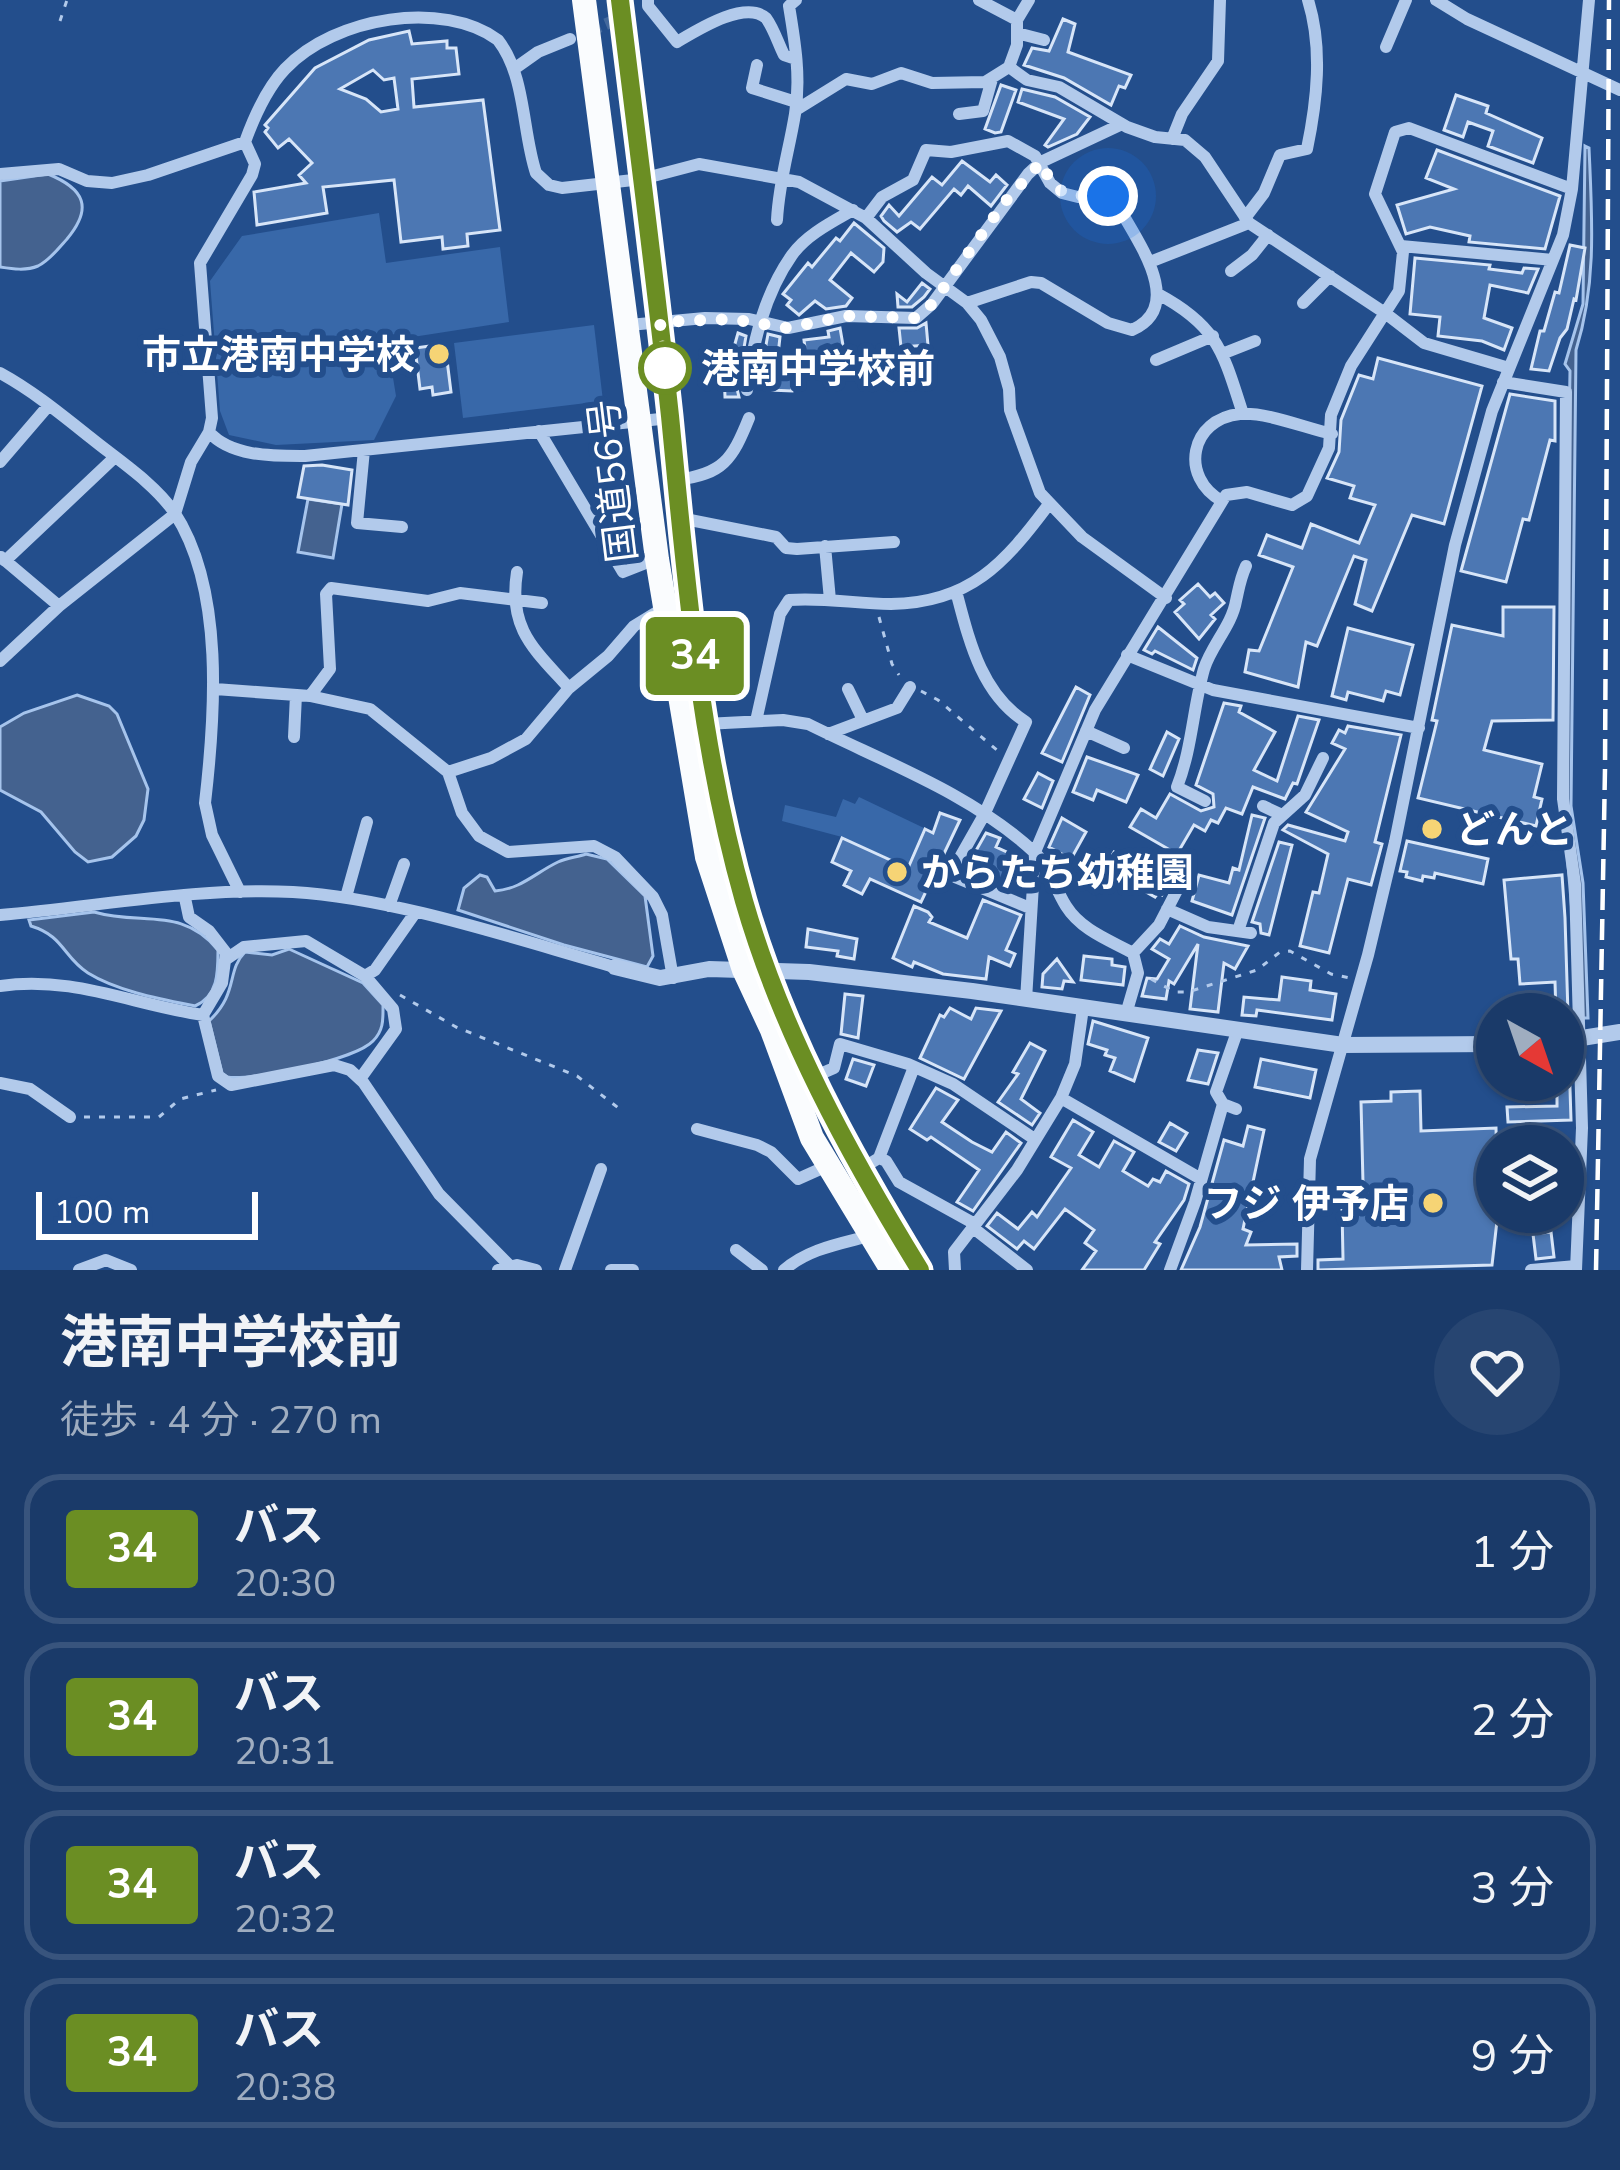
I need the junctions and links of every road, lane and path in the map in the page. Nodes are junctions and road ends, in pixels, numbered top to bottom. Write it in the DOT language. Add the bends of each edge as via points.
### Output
graph roads {
  1 [pos="67,0"];
  2 [pos="584,0"];
  3 [pos="796,0"];
  4 [pos="979,0"];
  5 [pos="1029,0"];
  6 [pos="1220,0"];
  7 [pos="1308,0"];
  8 [pos="1406,0"];
  9 [pos="1436,0"];
  10 [pos="1589,0"];
  11 [pos="417,2"];
  12 [pos="433,3"];
  13 [pos="638,4"];
  14 [pos="60,20"];
  15 [pos="1017,26"];
  16 [pos="570,39"];
  17 [pos="1044,40"];
  18 [pos="1386,47"];
  19 [pos="796,59"];
  20 [pos="757,65"];
  21 [pos="1009,67"];
  22 [pos="514,69"];
  23 [pos="1584,73"];
  24 [pos="992,79"];
  25 [pos="1620,91"];
  26 [pos="796,106"];
  27 [pos="959,114"];
  28 [pos="1122,124"];
  29 [pos="1172,139"];
  30 [pos="245,142"];
  31 [pos="1041,162"];
  32 [pos="0,174"];
  33 [pos="778,178"];
  34 [pos="642,179"];
  35 [pos="609,183"];
  36 [pos="1572,189"];
  37 [pos="853,210"];
  38 [pos="866,218"];
  39 [pos="777,220"];
  40 [pos="1247,220"];
  41 [pos="1268,236"];
  42 [pos="1401,246"];
  43 [pos="1553,260"];
  44 [pos="1150,262"];
  45 [pos="1231,271"];
  46 [pos="1330,276"];
  47 [pos="944,286"];
  48 [pos="1158,294"];
  49 [pos="967,303"];
  50 [pos="1303,304"];
  51 [pos="1385,313"];
  52 [pos="660,322"];
  53 [pos="762,323"];
  54 [pos="629,325"];
  55 [pos="1213,336"];
  56 [pos="1255,341"];
  57 [pos="1222,355"];
  58 [pos="1156,360"];
  59 [pos="0,374"];
  60 [pos="1506,375"];
  61 [pos="747,390"];
  62 [pos="49,405"];
  63 [pos="1243,414"];
  64 [pos="670,418"];
  65 [pos="748,418"];
  66 [pos="640,421"];
  67 [pos="539,431"];
  68 [pos="209,432"];
  69 [pos="1332,434"];
  70 [pos="364,450"];
  71 [pos="115,458"];
  72 [pos="0,462"];
  73 [pos="676,480"];
  74 [pos="1222,501"];
  75 [pos="1049,505"];
  76 [pos="175,514"];
  77 [pos="679,518"];
  78 [pos="402,527"];
  79 [pos="894,542"];
  80 [pos="825,546"];
  81 [pos="3,558"];
  82 [pos="657,559"];
  83 [pos="1246,566"];
  84 [pos="518,572"];
  85 [pos="956,591"];
  86 [pos="1166,598"];
  87 [pos="514,600"];
  88 [pos="830,601"];
  89 [pos="542,603"];
  90 [pos="876,603"];
  91 [pos="59,607"];
  92 [pos="664,607"];
  93 [pos="1127,655"];
  94 [pos="0,662"];
  95 [pos="1202,686"];
  96 [pos="910,687"];
  97 [pos="569,688"];
  98 [pos="215,689"];
  99 [pos="848,689"];
  100 [pos="303,696"];
  101 [pos="863,720"];
  102 [pos="756,721"];
  103 [pos="694,725"];
  104 [pos="1419,728"];
  105 [pos="1086,731"];
  106 [pos="828,734"];
  107 [pos="294,737"];
  108 [pos="1124,748"];
  109 [pos="1322,758"];
  110 [pos="1009,760"];
  111 [pos="448,772"];
  112 [pos="1205,801"];
  113 [pos="1262,806"];
  114 [pos="983,814"];
  115 [pos="1282,815"];
  116 [pos="367,822"];
  117 [pos="1035,852"];
  118 [pos="404,864"];
  119 [pos="1188,869"];
  120 [pos="239,892"];
  121 [pos="346,897"];
  122 [pos="185,898"];
  123 [pos="389,906"];
  124 [pos="1030,908"];
  125 [pos="1167,909"];
  126 [pos="415,913"];
  127 [pos="0,915"];
  128 [pos="1133,952"];
  129 [pos="225,960"];
  130 [pos="615,967"];
  131 [pos="757,970"];
  132 [pos="1138,973"];
  133 [pos="365,976"];
  134 [pos="673,978"];
  135 [pos="1361,980"];
  136 [pos="0,986"];
  137 [pos="376,987"];
  138 [pos="1572,993"];
  139 [pos="1026,1000"];
  140 [pos="1083,1008"];
  141 [pos="1126,1014"];
  142 [pos="203,1015"];
  143 [pos="1237,1032"];
  144 [pos="1620,1032"];
  145 [pos="1584,1038"];
  146 [pos="1476,1044"];
  147 [pos="1343,1045"];
  148 [pos="914,1067"];
  149 [pos="360,1078"];
  150 [pos="811,1078"];
  151 [pos="224,1082"];
  152 [pos="0,1084"];
  153 [pos="1061,1098"];
  154 [pos="1579,1101"];
  155 [pos="621,1110"];
  156 [pos="70,1117"];
  157 [pos="697,1129"];
  158 [pos="1034,1138"];
  159 [pos="869,1164"];
  160 [pos="827,1166"];
  161 [pos="601,1169"];
  162 [pos="1201,1178"];
  163 [pos="973,1226"];
  164 [pos="871,1235"];
  165 [pos="736,1250"];
  166 [pos="503,1268"];
  167 [pos="1576,1268"];
  168 [pos="79,1270"];
  169 [pos="131,1270"];
  170 [pos="536,1270"];
  171 [pos="565,1270"];
  172 [pos="611,1270"];
  173 [pos="633,1270"];
  174 [pos="762,1270"];
  175 [pos="784,1270"];
  176 [pos="892,1270"];
  177 [pos="920,1270"];
  178 [pos="955,1270"];
  179 [pos="1028,1270"];
  180 [pos="1170,1270"];
  181 [pos="1306,1270"];
  182 [pos="1531,1270"];
  1 -- 14 [label="path"];
  2 -- 35 [label="highway, 国道56号"];
  3 -- 19 [label="street"];
  4 -- 15 [label="street"];
  5 -- 15 [label="street"];
  6 -- 29 [label="street" via="1218,61"];
  7 -- 40 [label="street" via="1317,73 1306,149 1280,155"];
  8 -- 18 [label="street"];
  9 -- 23 [label="street"];
  10 -- 23 [label="street"];
  11 -- 30 [label="street" via="381,9 297,58"];
  12 -- 22 [label="street" via="493,32"];
  13 -- 19 [label="street" via="677,42 737,8 752,8 769,22 784,55"];
  13 -- 34 [label="highway, 国道56号"];
  15 -- 17 [label="street"];
  15 -- 21 [label="street"];
  16 -- 22 [label="street"];
  19 -- 26 [label="street"];
  20 -- 26 [label="street" via="752,88"];
  21 -- 24 [label="street"];
  21 -- 28 [label="street"];
  22 -- 35 [label="street" via="536,173 562,188"];
  23 -- 25 [label="street"];
  23 -- 36 [label="street"];
  24 -- 26 [label="street" via="846,79"];
  24 -- 27 [label="street" via="983,110"];
  26 -- 33 [label="street"];
  28 -- 29 [label="street"];
  28 -- 31 [label="street"];
  29 -- 40 [label="street" via="1205,157"];
  30 -- 32 [label="street" via="112,183 59,169"];
  30 -- 68 [label="street" via="252,175 200,262"];
  31 -- 38 [label="street" via="1008,141 926,150 913,180 882,197"];
  31 -- 44 [label="street" via="1062,193 1116,202"];
  31 -- 47 [label="street"];
  33 -- 34 [label="street" via="699,164"];
  33 -- 37 [label="street"];
  33 -- 39 [label="street"];
  34 -- 35 [label="street"];
  34 -- 52 [label="highway, 国道56号"];
  35 -- 54 [label="highway, 国道56号"];
  36 -- 42 [label="street" via="1401,128 1375,194"];
  36 -- 43 [label="street"];
  37 -- 38 [label="street"];
  37 -- 53 [label="street" via="793,253"];
  38 -- 47 [label="street"];
  40 -- 41 [label="street"];
  40 -- 44 [label="street"];
  41 -- 45 [label="street"];
  41 -- 46 [label="street"];
  42 -- 43 [label="street"];
  42 -- 51 [label="street" via="1400,291"];
  43 -- 60 [label="street"];
  44 -- 48 [label="street"];
  46 -- 50 [label="street"];
  46 -- 51 [label="street"];
  47 -- 49 [label="street"];
  47 -- 53 [label="street" via="916,318"];
  48 -- 49 [label="street" via="1149,319 1132,330 1041,283"];
  48 -- 55 [label="street"];
  49 -- 75 [label="street" via="1000,357 1033,481"];
  51 -- 60 [label="street" via="1424,344"];
  51 -- 69 [label="street" via="1337,394"];
  52 -- 53 [label="street"];
  52 -- 54 [label="street"];
  52 -- 64 [label="highway, 国道56号"];
  53 -- 61 [label="street"];
  54 -- 66 [label="highway, 国道56号"];
  55 -- 57 [label="street"];
  55 -- 58 [label="street"];
  56 -- 57 [label="street"];
  57 -- 63 [label="street"];
  59 -- 62 [label="street"];
  60 -- 104 [label="street" via="1455,545"];
  60 -- 138 [label="street" via="1566,392 1563,800 1575,884"];
  62 -- 71 [label="street"];
  62 -- 72 [label="street"];
  63 -- 69 [label="street"];
  63 -- 74 [label="street" via="1208,427 1193,449 1199,476"];
  64 -- 66 [label="street"];
  64 -- 73 [label="highway, 国道56号"];
  65 -- 73 [label="street" via="718,470"];
  66 -- 67 [label="street"];
  66 -- 82 [label="highway, 国道56号"];
  67 -- 70 [label="street"];
  67 -- 82 [label="street" via="623,572"];
  68 -- 70 [label="street" via="220,445 273,456"];
  68 -- 76 [label="street"];
  69 -- 74 [label="street" via="1300,503 1247,492"];
  70 -- 78 [label="street" via="356,523"];
  71 -- 76 [label="street"];
  71 -- 81 [label="street"];
  73 -- 77 [label="highway, 国道56号"];
  74 -- 86 [label="street"];
  75 -- 85 [label="street" via="993,572"];
  75 -- 86 [label="street"];
  76 -- 91 [label="street"];
  76 -- 98 [label="street" via="201,584"];
  77 -- 80 [label="street" via="776,537 786,548"];
  77 -- 103 [label="highway, 国道56号"];
  79 -- 80 [label="street"];
  80 -- 88 [label="street"];
  81 -- 91 [label="street"];
  82 -- 92 [label="highway, 国道56号"];
  83 -- 95 [label="street"];
  84 -- 87 [label="street"];
  85 -- 90 [label="street"];
  85 -- 110 [label="street" via="985,678 1026,722"];
  86 -- 93 [label="street"];
  87 -- 89 [label="street"];
  87 -- 97 [label="street" via="527,642"];
  87 -- 100 [label="street" via="460,592 428,601 331,588 330,669"];
  88 -- 90 [label="street"];
  88 -- 102 [label="street" via="784,604"];
  90 -- 96 [label="path" via="892,664"];
  91 -- 94 [label="street"];
  92 -- 97 [label="street"];
  92 -- 103 [label="highway, 国道56号"];
  93 -- 95 [label="street"];
  93 -- 105 [label="street"];
  95 -- 104 [label="street"];
  95 -- 112 [label="street" via="1177,787"];
  96 -- 101 [label="street" via="897,708"];
  96 -- 110 [label="path" via="938,700"];
  97 -- 111 [label="street" via="526,739"];
  98 -- 100 [label="street"];
  98 -- 120 [label="street" via="206,803"];
  99 -- 101 [label="street"];
  100 -- 107 [label="street"];
  100 -- 111 [label="street" via="370,709"];
  101 -- 106 [label="street"];
  102 -- 103 [label="street"];
  102 -- 106 [label="street" via="808,724"];
  103 -- 131 [label="highway, 国道56号"];
  104 -- 135 [label="street"];
  105 -- 108 [label="street"];
  105 -- 117 [label="street"];
  106 -- 114 [label="street"];
  109 -- 115 [label="street" via="1305,795"];
  110 -- 114 [label="street"];
  111 -- 134 [label="street" via="462,813 494,847 594,846 615,856 662,915"];
  113 -- 115 [label="street"];
  114 -- 117 [label="street"];
  114 -- 124 [label="street" via="950,875"];
  115 -- 125 [label="street" via="1245,932"];
  116 -- 121 [label="street"];
  117 -- 124 [label="street"];
  117 -- 128 [label="street" via="1086,928"];
  118 -- 123 [label="street"];
  119 -- 125 [label="street"];
  120 -- 121 [label="street"];
  120 -- 122 [label="street"];
  121 -- 123 [label="street"];
  122 -- 127 [label="street"];
  122 -- 129 [label="street" via="189,916 218,940"];
  123 -- 126 [label="street"];
  124 -- 139 [label="street"];
  125 -- 128 [label="street"];
  126 -- 130 [label="street"];
  126 -- 133 [label="street"];
  128 -- 132 [label="street"];
  129 -- 133 [label="street" via="244,947 306,941"];
  129 -- 142 [label="street"];
  130 -- 134 [label="street"];
  131 -- 134 [label="street"];
  131 -- 139 [label="street"];
  131 -- 150 [label="highway, 国道56号"];
  131 -- 160 [label="highway, 国道56号" via="796,1100"];
  132 -- 135 [label="path" via="1188,992 1290,951"];
  132 -- 141 [label="street"];
  133 -- 137 [label="street"];
  135 -- 147 [label="street"];
  136 -- 142 [label="street" via="97,988"];
  137 -- 149 [label="street" via="396,1029"];
  137 -- 155 [label="path" via="577,1076"];
  139 -- 140 [label="street"];
  140 -- 141 [label="street"];
  140 -- 153 [label="street"];
  141 -- 143 [label="street"];
  142 -- 151 [label="street"];
  143 -- 147 [label="street"];
  143 -- 162 [label="street" via="1216,1092 1230,1107"];
  144 -- 145 [label="street"];
  146 -- 147 [label="street"];
  147 -- 181 [label="street" via="1310,1159"];
  148 -- 150 [label="street" via="840,1043 834,1068"];
  148 -- 158 [label="street"];
  148 -- 159 [label="street"];
  149 -- 151 [label="street" via="334,1066"];
  149 -- 166 [label="street" via="439,1194"];
  150 -- 159 [label="highway, 国道56号"];
  151 -- 156 [label="path" via="159,1117"];
  152 -- 156 [label="street" via="30,1089"];
  153 -- 158 [label="street"];
  153 -- 162 [label="street"];
  154 -- 167 [label="street"];
  157 -- 160 [label="street" via="771,1152 798,1180"];
  158 -- 163 [label="street"];
  159 -- 163 [label="street" via="886,1161 899,1182"];
  159 -- 177 [label="highway, 国道56号"];
  160 -- 164 [label="highway, 国道56号"];
  161 -- 171 [label="street"];
  162 -- 180 [label="street"];
  163 -- 178 [label="street" via="954,1252"];
  163 -- 179 [label="street"];
  164 -- 175 [label="street" via="797,1258"];
  164 -- 176 [label="highway, 国道56号"];
  165 -- 174 [label="street"];
  166 -- 170 [label="street"];
  167 -- 182 [label="street"];
  168 -- 169 [label="street" via="106,1260"];
  172 -- 173 [label="street"];
}
